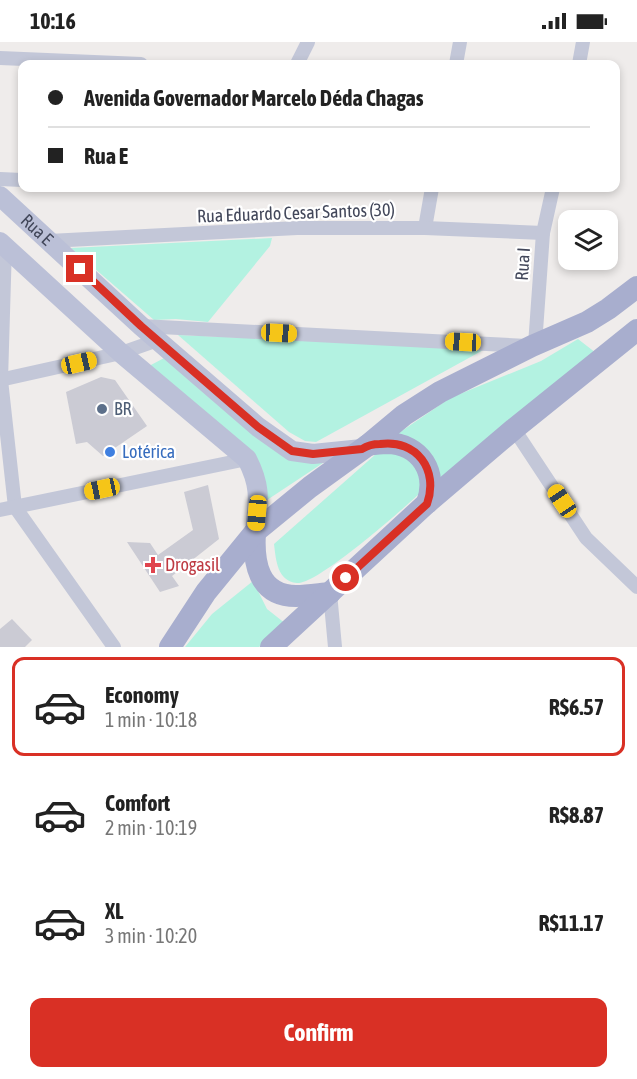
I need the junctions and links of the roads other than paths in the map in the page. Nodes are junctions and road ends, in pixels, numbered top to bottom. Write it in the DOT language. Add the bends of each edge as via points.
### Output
graph roads {
  1 [pos="308,42"];
  2 [pos="460,42"];
  3 [pos="584,42"];
  4 [pos="0,58"];
  5 [pos="47,60"];
  6 [pos="299,60"];
  7 [pos="457,60"];
  8 [pos="580,60"];
  9 [pos="0,179"];
  10 [pos="18,180"];
  11 [pos="431,192"];
  12 [pos="552,192"];
  13 [pos="0,196"];
  14 [pos="425,228"];
  15 [pos="543,234"];
  16 [pos="49,241"];
  17 [pos="3,244"];
  18 [pos="637,286"];
  19 [pos="141,326"];
  20 [pos="637,330"];
  21 [pos="158,340"];
  22 [pos="533,345"];
  23 [pos="122,353"];
  24 [pos="0,380"];
  25 [pos="514,429"];
  26 [pos="365,447"];
  27 [pos="247,459"];
  28 [pos="427,504"];
  29 [pos="15,507"];
  30 [pos="0,510"];
  31 [pos="255,532"];
  32 [pos="637,587"];
  33 [pos="330,593"];
  34 [pos="172,644"];
  35 [pos="114,647"];
  36 [pos="271,647"];
  37 [pos="335,647"];
  1 -- 6 [label="street"];
  2 -- 7 [label="street"];
  3 -- 8 [label="street"];
  4 -- 5 [label="street"];
  9 -- 10 [label="street"];
  11 -- 14 [label="street"];
  12 -- 15 [label="street, Rua I"];
  13 -- 16 [label="street, Rua E"];
  14 -- 15 [label="street, Rua Eduardo Cesar Santos (30)"];
  14 -- 16 [label="street, Rua Eduardo Cesar Santos (30)" via="297,228"];
  15 -- 22 [label="street, Rua I"];
  16 -- 19 [label="street, Rua E"];
  17 -- 23 [label="street, Rua E"];
  17 -- 24 [label="street"];
  18 -- 22 [label="main road" via="598,316"];
  19 -- 21 [label="street, Rua E"];
  19 -- 22 [label="street"];
  20 -- 25 [label="main road"];
  21 -- 23 [label="street"];
  21 -- 26 [label="street, Rua E" via="258,427 292,451 313,454"];
  22 -- 26 [label="main road" via="440,392"];
  23 -- 24 [label="street"];
  23 -- 27 [label="street, Rua E"];
  24 -- 29 [label="street"];
  25 -- 28 [label="main road"];
  25 -- 32 [label="street" via="586,538"];
  26 -- 28 [label="main road" via="398,445 424,460 431,479"];
  26 -- 31 [label="main road"];
  27 -- 29 [label="street"];
  27 -- 31 [label="street, Rua E" via="259,494"];
  28 -- 33 [label="main road"];
  29 -- 30 [label="street"];
  29 -- 35 [label="street"];
  31 -- 33 [label="main road" via="256,567 272,588 294,596"];
  31 -- 34 [label="main road" via="206,592"];
  33 -- 36 [label="main road"];
  33 -- 37 [label="street"];
}
